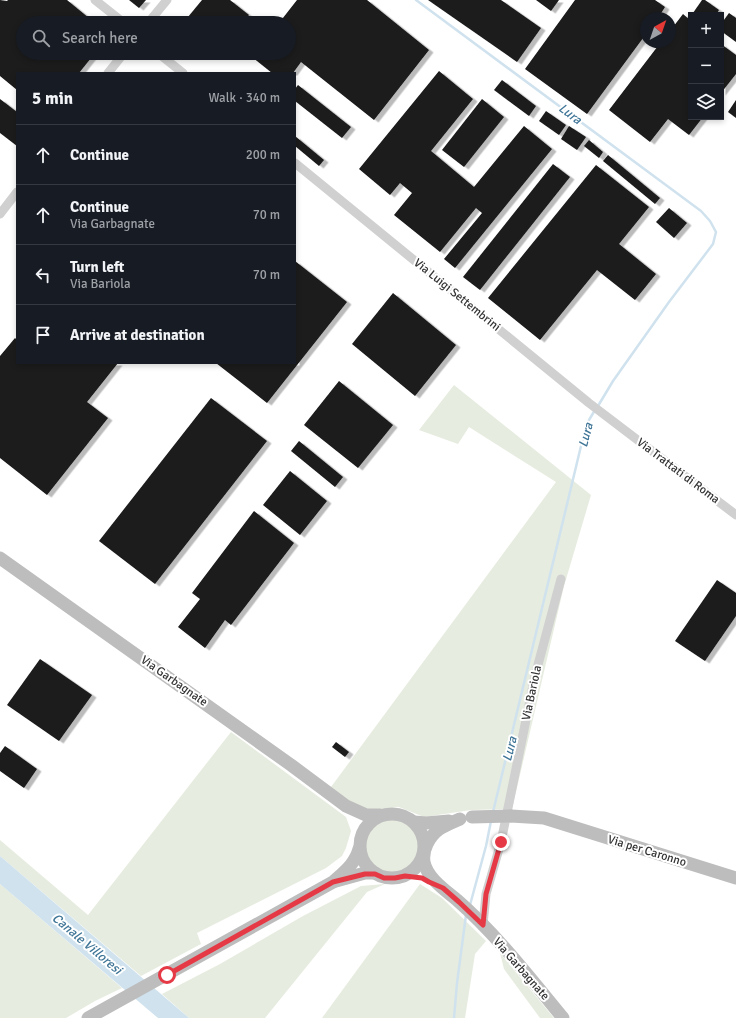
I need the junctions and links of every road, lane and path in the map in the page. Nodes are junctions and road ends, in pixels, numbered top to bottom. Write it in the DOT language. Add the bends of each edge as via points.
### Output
graph roads {
  1 [pos="95,0"];
  2 [pos="167,0"];
  3 [pos="159,11"];
  4 [pos="115,16"];
  5 [pos="154,16"];
  6 [pos="157,16"];
  7 [pos="118,60"];
  8 [pos="167,60"];
  9 [pos="173,60"];
  10 [pos="109,72"];
  11 [pos="183,72"];
  12 [pos="183,72"];
  13 [pos="296,164"];
  14 [pos="16,193"];
  15 [pos="0,214"];
  16 [pos="620,427"];
  17 [pos="736,515"];
  18 [pos="0,558"];
  19 [pos="561,580"];
  20 [pos="346,806"];
  21 [pos="380,816"];
  22 [pos="466,818"];
  23 [pos="414,822"];
  24 [pos="362,832"];
  25 [pos="359,849"];
  26 [pos="424,852"];
  27 [pos="375,874"];
  28 [pos="405,876"];
  29 [pos="736,878"];
  30 [pos="333,882"];
  31 [pos="443,888"];
  32 [pos="483,925"];
  33 [pos="88,1018"];
  34 [pos="563,1018"];
  1 -- 4 [label="street"];
  2 -- 3 [label="street"];
  3 -- 5 [label="street"];
  3 -- 6 [label="street"];
  7 -- 10 [label="street"];
  8 -- 11 [label="street"];
  9 -- 12 [label="street"];
  13 -- 16 [label="street, Via Luigi Settembrini"];
  14 -- 15 [label="street"];
  16 -- 17 [label="street, Via Trattati di Roma"];
  18 -- 20 [label="main road, Via Garbagnate"];
  19 -- 32 [label="street, Via Bariola" via="536,676 501,842 486,894"];
  20 -- 21 [label="main road, Via Garbagnate" via="366,815"];
  20 -- 24 [label="main road, Via Garbagnate"];
  21 -- 23 [label="main road" via="398,814"];
  21 -- 24 [label="main road" via="373,819"];
  22 -- 23 [label="main road"];
  22 -- 26 [label="main road" via="438,830 431,836"];
  22 -- 29 [label="main road, Via per Caronno, bridge" via="544,818"];
  23 -- 26 [label="main road" via="422,836"];
  24 -- 25 [label="main road"];
  25 -- 27 [label="main road" via="367,867"];
  25 -- 30 [label="main road" via="352,865"];
  26 -- 28 [label="main road" via="417,866"];
  26 -- 31 [label="main road, Via Garbagnate" via="427,871"];
  27 -- 28 [label="main road" via="384,878"];
  27 -- 30 [label="main road"];
  28 -- 31 [label="main road, Via Garbagnate" via="422,878"];
  30 -- 33 [label="main road"];
  31 -- 32 [label="main road, Via Garbagnate"];
  32 -- 34 [label="main road, Via Garbagnate"];
}
